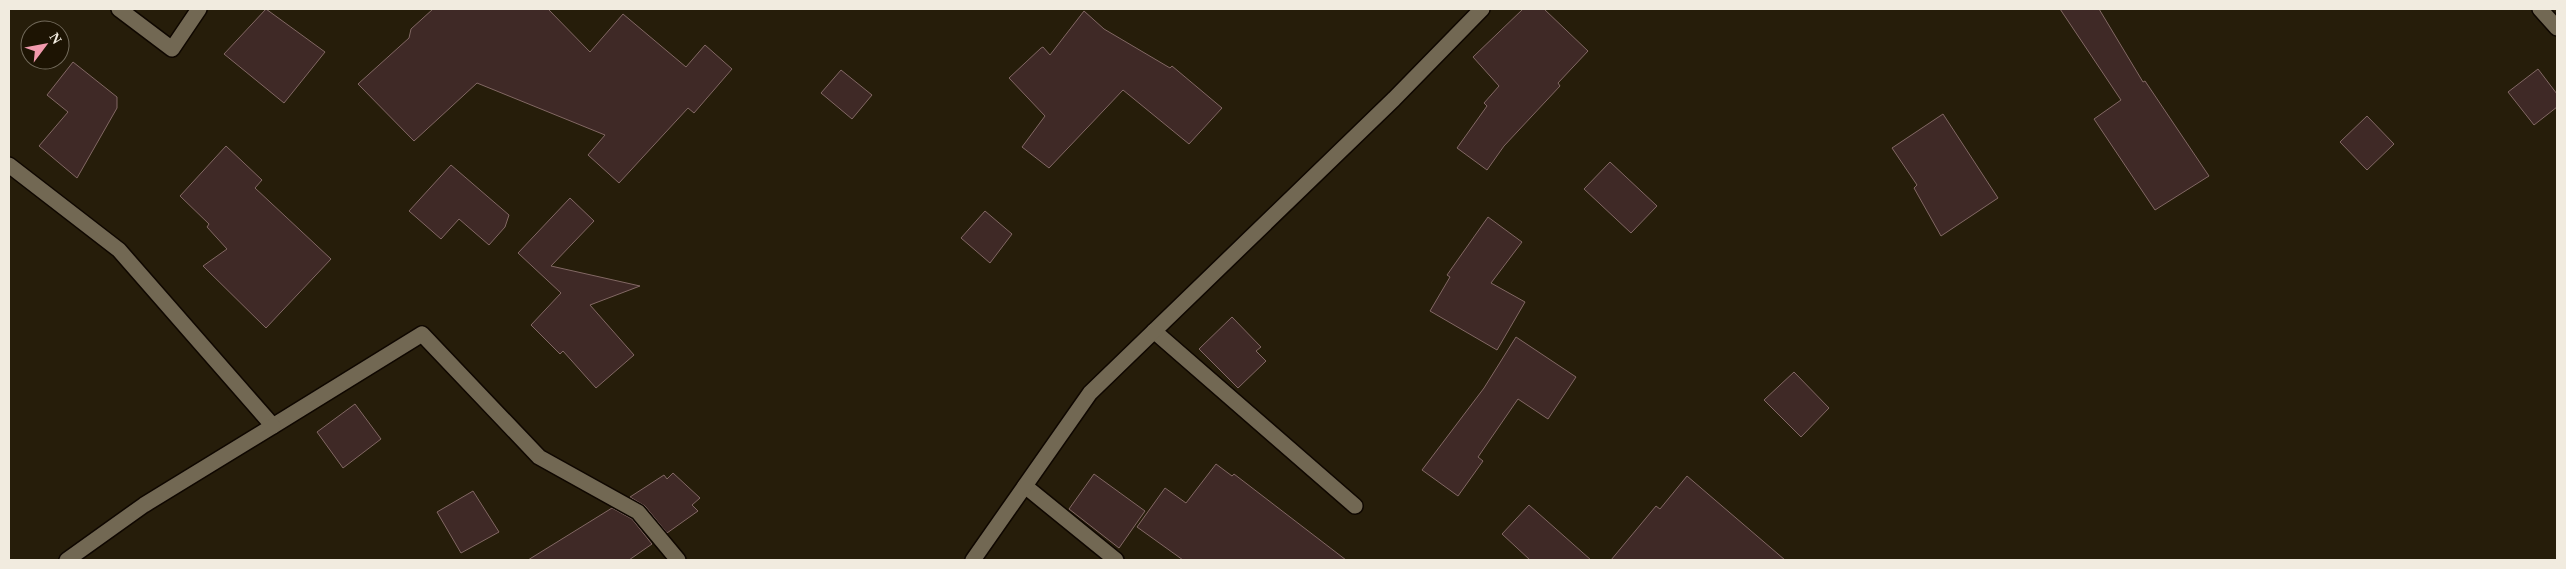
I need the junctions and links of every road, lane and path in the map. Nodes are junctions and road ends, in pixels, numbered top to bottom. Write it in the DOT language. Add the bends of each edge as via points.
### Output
graph roads {
  1 [pos="119,9"];
  2 [pos="199,9"];
  3 [pos="1482,9"];
  4 [pos="2540,9"];
  5 [pos="2557,28"];
  6 [pos="9,165"];
  7 [pos="1154,331"];
  8 [pos="273,426"];
  9 [pos="1025,486"];
  10 [pos="1355,506"];
  11 [pos="67,560"];
  12 [pos="678,560"];
  13 [pos="973,560"];
  14 [pos="1116,560"];
  1 -- 2 [label="street" via="172,49"];
  3 -- 7 [label="street" via="1394,99"];
  4 -- 5 [label="street"];
  6 -- 8 [label="street" via="119,250"];
  7 -- 9 [label="street" via="1090,393"];
  7 -- 10 [label="street"];
  8 -- 11 [label="street" via="144,505"];
  8 -- 12 [label="street" via="422,334 540,457 638,512"];
  9 -- 13 [label="street"];
  9 -- 14 [label="street"];
}
